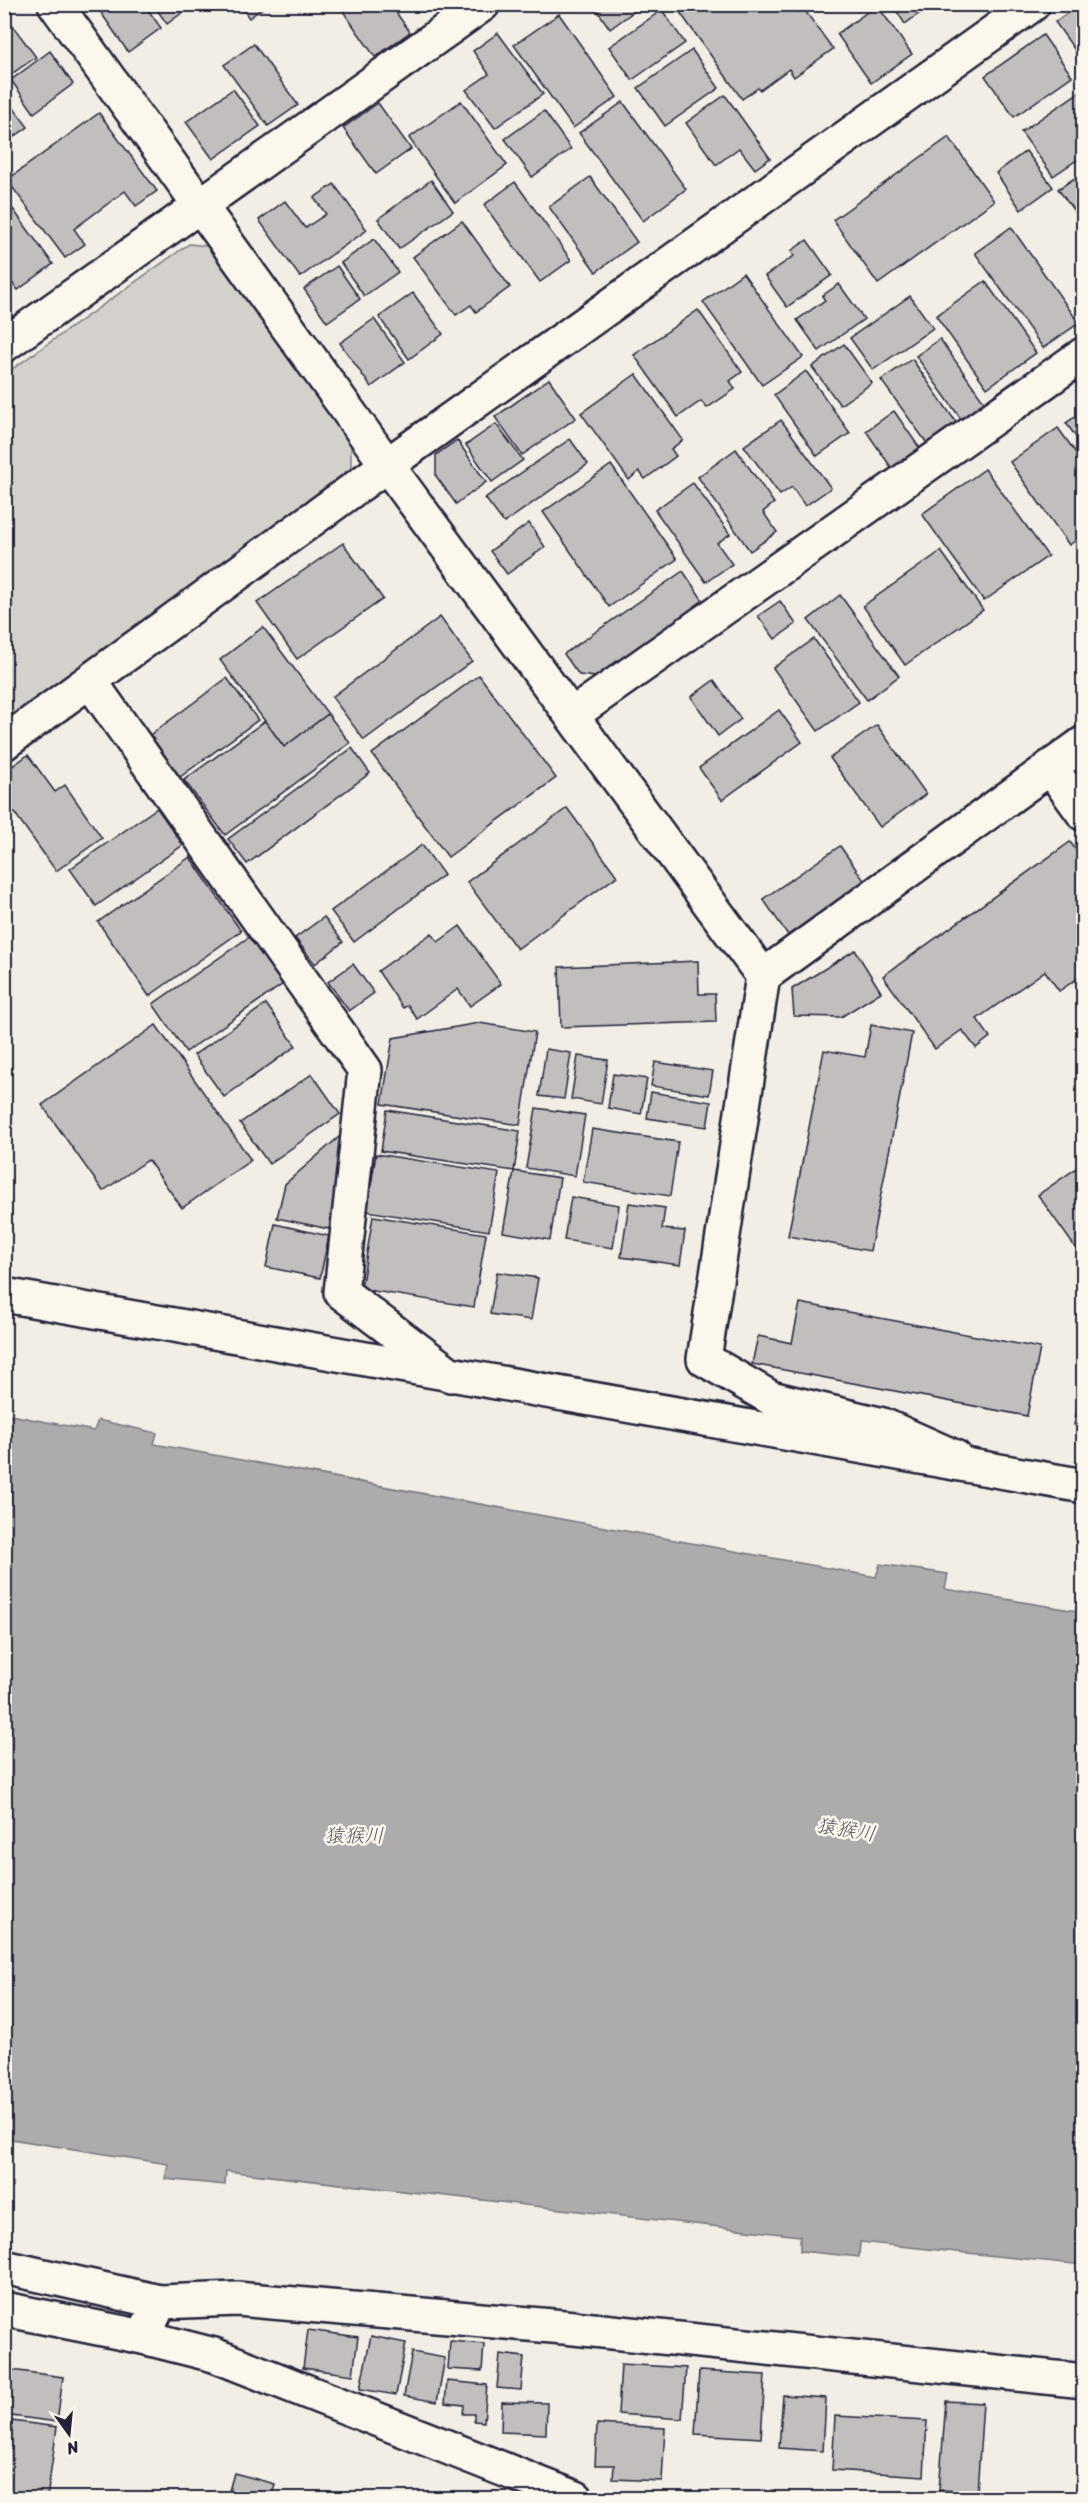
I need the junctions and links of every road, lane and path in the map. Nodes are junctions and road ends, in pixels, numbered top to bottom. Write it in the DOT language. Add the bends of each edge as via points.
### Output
graph roads {
  1 [pos="55,4"];
  2 [pos="483,4"];
  3 [pos="1033,4"];
  4 [pos="201,206"];
  5 [pos="4,345"];
  6 [pos="1083,354"];
  7 [pos="387,465"];
  8 [pos="90,681"];
  9 [pos="572,715"];
  10 [pos="4,743"];
  11 [pos="1083,743"];
  12 [pos="1050,767"];
  13 [pos="1083,814"];
  14 [pos="764,976"];
  15 [pos="4,1295"];
  16 [pos="451,1375"];
  17 [pos="981,1468"];
  18 [pos="1083,1486"];
  19 [pos="4,2266"];
  20 [pos="160,2302"];
  21 [pos="4,2309"];
  22 [pos="143,2337"];
  23 [pos="1083,2381"];
  24 [pos="576,2499"];
  1 -- 4 [label="street"];
  2 -- 4 [label="street"];
  3 -- 7 [label="street"];
  4 -- 5 [label="street"];
  4 -- 7 [label="street"];
  6 -- 9 [label="street"];
  7 -- 8 [label="street"];
  7 -- 9 [label="street"];
  8 -- 10 [label="street"];
  8 -- 16 [label="street" via="365,1070 340,1292"];
  9 -- 14 [label="street"];
  11 -- 12 [label="street"];
  12 -- 13 [label="street"];
  12 -- 14 [label="street"];
  14 -- 17 [label="street" via="704,1359 771,1398 883,1425"];
  15 -- 16 [label="street"];
  16 -- 17 [label="street"];
  17 -- 18 [label="street"];
  19 -- 20 [label="street"];
  20 -- 22 [label="street"];
  20 -- 23 [label="street" via="261,2301 564,2327"];
  21 -- 22 [label="street"];
  22 -- 24 [label="street" via="214,2355"];
}
